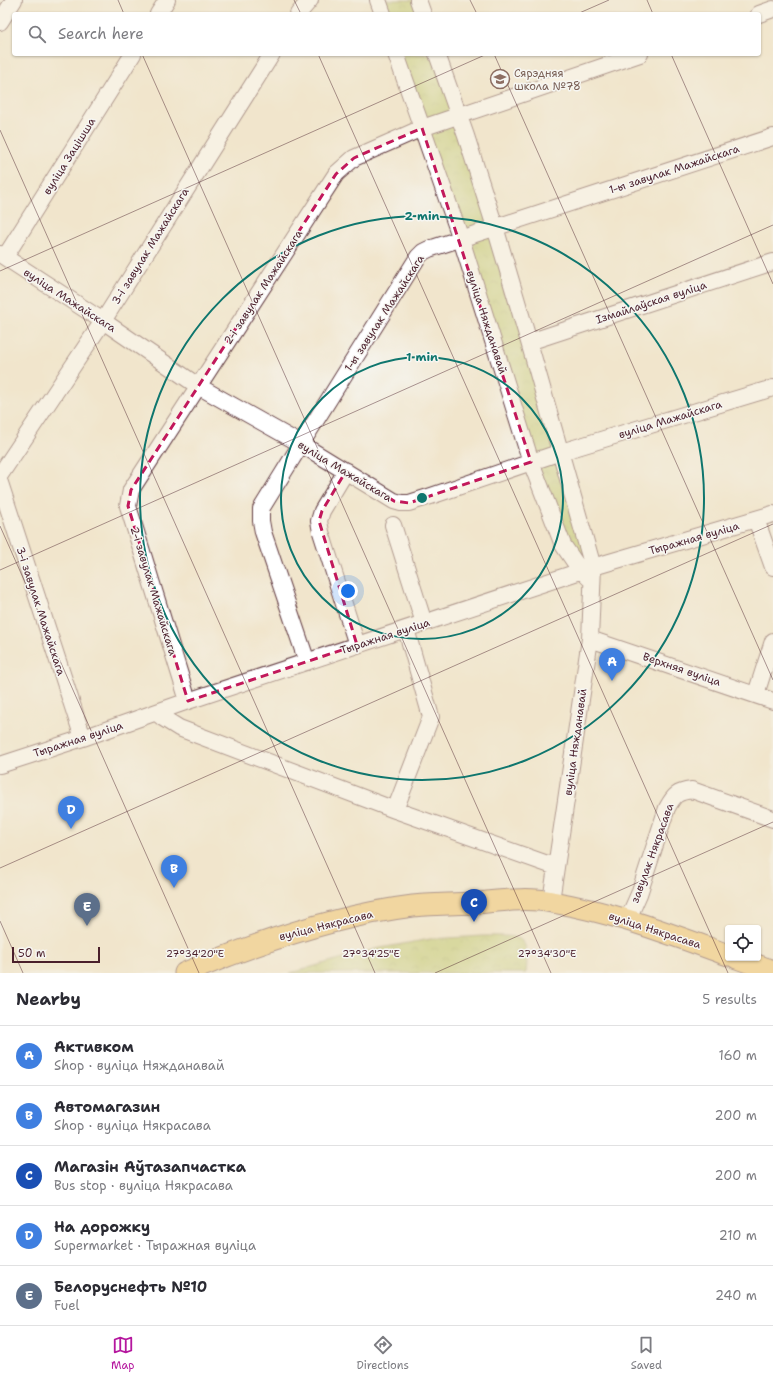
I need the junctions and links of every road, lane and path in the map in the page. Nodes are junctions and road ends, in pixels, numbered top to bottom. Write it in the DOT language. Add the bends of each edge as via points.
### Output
graph roads {
  1 [pos="14,0"];
  2 [pos="167,0"];
  3 [pos="310,0"];
  4 [pos="378,0"];
  5 [pos="418,0"];
  6 [pos="773,9"];
  7 [pos="159,12"];
  8 [pos="300,12"];
  9 [pos="382,12"];
  10 [pos="422,12"];
  11 [pos="761,13"];
  12 [pos="0,22"];
  13 [pos="132,56"];
  14 [pos="271,56"];
  15 [pos="397,56"];
  16 [pos="438,56"];
  17 [pos="634,56"];
  18 [pos="459,115"];
  19 [pos="422,128"];
  20 [pos="773,137"];
  21 [pos="495,227"];
  22 [pos="460,239"];
  23 [pos="2,256"];
  24 [pos="773,262"];
  25 [pos="103,321"];
  26 [pos="530,342"];
  27 [pos="198,386"];
  28 [pos="773,388"];
  29 [pos="301,444"];
  30 [pos="561,452"];
  31 [pos="531,462"];
  32 [pos="346,471"];
  33 [pos="0,476"];
  34 [pos="0,483"];
  35 [pos="773,514"];
  36 [pos="756,520"];
  37 [pos="392,525"];
  38 [pos="773,567"];
  39 [pos="589,573"];
  40 [pos="424,623"];
  41 [pos="406,629"];
  42 [pos="590,639"];
  43 [pos="773,641"];
  44 [pos="357,645"];
  45 [pos="307,662"];
  46 [pos="756,694"];
  47 [pos="188,701"];
  48 [pos="773,701"];
  49 [pos="157,713"];
  50 [pos="83,738"];
  51 [pos="0,765"];
  52 [pos="395,810"];
  53 [pos="773,819"];
  54 [pos="556,867"];
  55 [pos="551,902"];
  56 [pos="628,919"];
  57 [pos="725,954"];
  58 [pos="745,961"];
  59 [pos="773,971"];
  60 [pos="185,973"];
  1 -- 12 [label="street"];
  2 -- 7 [label="street"];
  3 -- 8 [label="street"];
  4 -- 9 [label="street"];
  5 -- 10 [label="street"];
  6 -- 11 [label="street"];
  13 -- 23 [label="street, вуліца Зацішша"];
  14 -- 25 [label="street, 3-і завулак Мажайскага"];
  15 -- 19 [label="street, вуліца Няжданавай"];
  16 -- 18 [label="street, вуліца Няжданавай"];
  17 -- 18 [label="street, 2-і завулак Мажайскага"];
  18 -- 19 [label="street, 2-і завулак Мажайскага"];
  18 -- 21 [label="street, вуліца Няжданавай"];
  19 -- 22 [label="street, вуліца Няжданавай"];
  19 -- 27 [label="street, 2-і завулак Мажайскага" via="354,158 336,174"];
  20 -- 21 [label="street, 1-ы завулак Мажайскага"];
  21 -- 22 [label="street, 1-ы завулак Мажайскага"];
  21 -- 26 [label="street, вуліца Няжданавай"];
  22 -- 29 [label="street, 1-ы завулак Мажайскага" via="429,249 418,257"];
  22 -- 31 [label="street, вуліца Няжданавай"];
  23 -- 25 [label="street, вуліца Мажайскага"];
  24 -- 26 [label="street, Ізмайлаўская вуліца"];
  25 -- 27 [label="street, вуліца Мажайскага"];
  25 -- 33 [label="street, 3-і завулак Мажайскага"];
  26 -- 30 [label="street, вуліца Няжданавай"];
  27 -- 29 [label="street, вуліца Мажайскага"];
  27 -- 47 [label="street, 2-і завулак Мажайскага" via="130,490 128,506"];
  28 -- 30 [label="street, вуліца Мажайскага"];
  29 -- 32 [label="street, вуліца Мажайскага"];
  29 -- 45 [label="street, 1-ы завулак Мажайскага" via="261,509 261,521"];
  30 -- 31 [label="street, вуліца Мажайскага"];
  30 -- 39 [label="street, вуліца Няжданавай"];
  31 -- 32 [label="street, вуліца Мажайскага" via="409,503 394,501"];
  31 -- 39 [label="street, вуліца Няжданавай" via="563,545 569,555"];
  32 -- 44 [label="street" via="322,511 319,521"];
  34 -- 50 [label="street, 3-і завулак Мажайскага"];
  35 -- 36 [label="street, Тыражная вуліца"];
  36 -- 38 [label="street"];
  36 -- 39 [label="street, Тыражная вуліца"];
  37 -- 40 [label="street"];
  39 -- 40 [label="street, Тыражная вуліца"];
  39 -- 42 [label="street, вуліца Няжданавай"];
  40 -- 41 [label="street, Тыражная вуліца"];
  41 -- 44 [label="street, Тыражная вуліца"];
  41 -- 52 [label="street" via="431,717"];
  42 -- 46 [label="street, Верхняя вуліца"];
  42 -- 54 [label="street, вуліца Няжданавай"];
  43 -- 46 [label="street"];
  44 -- 45 [label="street, Тыражная вуліца"];
  45 -- 47 [label="street, Тыражная вуліца"];
  46 -- 48 [label="street, Верхняя вуліца"];
  47 -- 49 [label="street, Тыражная вуліца"];
  49 -- 50 [label="street, Тыражная вуліца"];
  49 -- 52 [label="street" via="179,728"];
  50 -- 51 [label="street, Тыражная вуліца"];
  52 -- 54 [label="street"];
  53 -- 56 [label="street, завулак Някрасава" via="692,790 680,792 667,808 639,894"];
  54 -- 55 [label="street, вуліца Няжданавай"];
  55 -- 56 [label="main road, вуліца Някрасава"];
  55 -- 60 [label="main road, вуліца Някрасава" via="519,900 413,906 350,917 290,933"];
  56 -- 57 [label="main road, вуліца Някрасава"];
  58 -- 59 [label="main road"];
}
